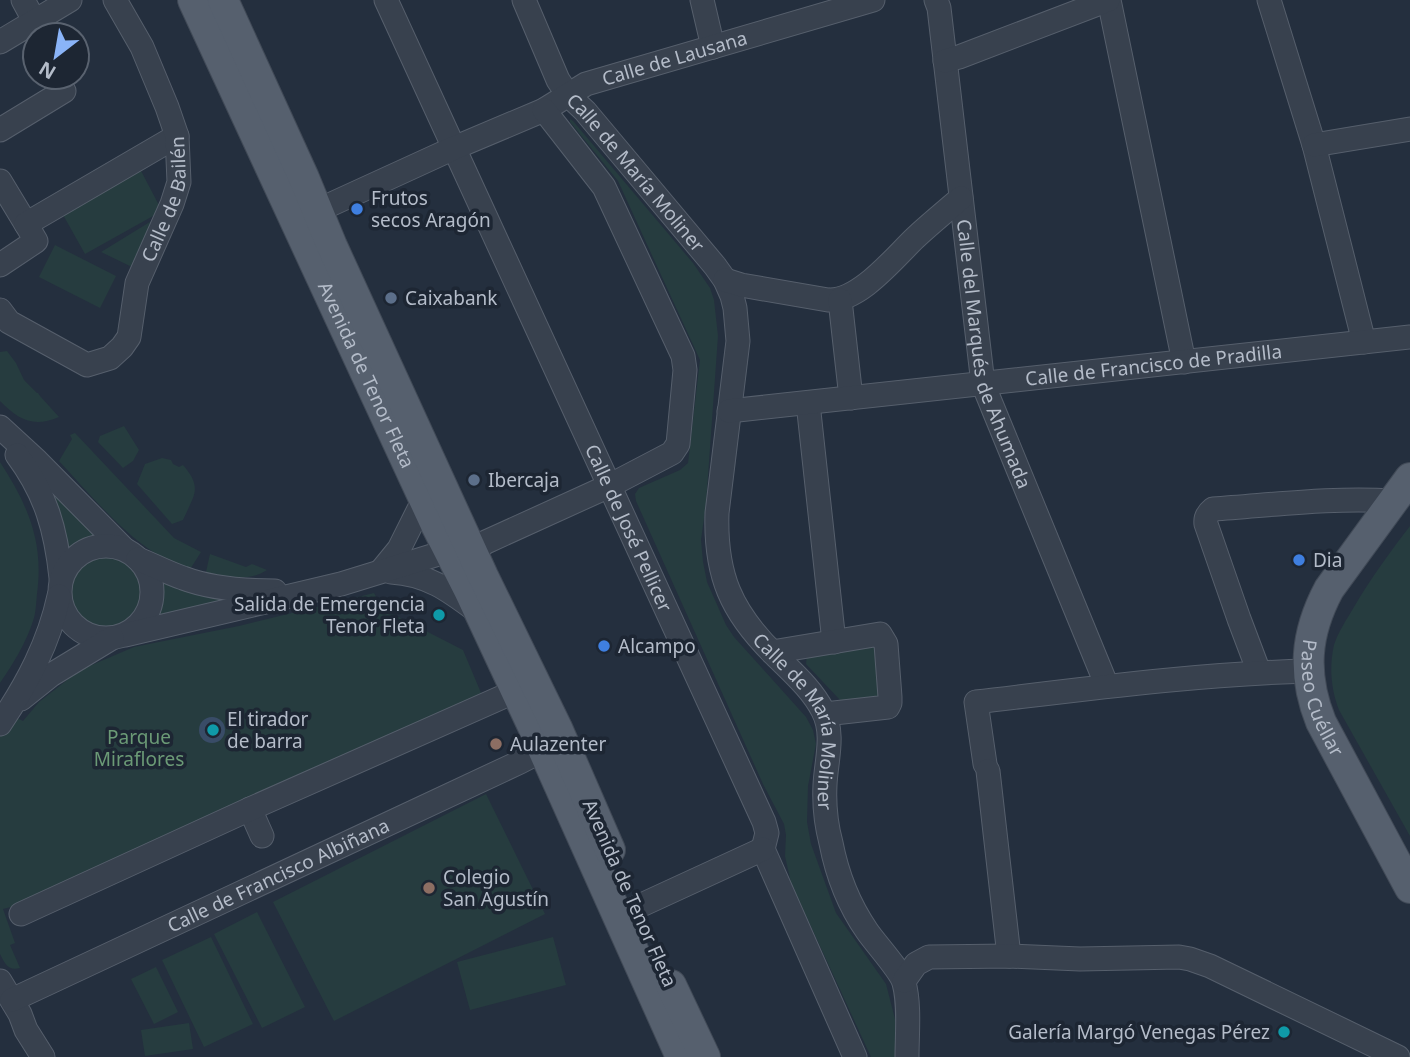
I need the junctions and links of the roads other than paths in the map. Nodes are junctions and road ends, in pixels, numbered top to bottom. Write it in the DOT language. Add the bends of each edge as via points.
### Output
graph roads {
  1 [pos="23,0"];
  2 [pos="70,0"];
  3 [pos="115,0"];
  4 [pos="193,0"];
  5 [pos="223,0"];
  6 [pos="386,0"];
  7 [pos="524,0"];
  8 [pos="702,0"];
  9 [pos="873,0"];
  10 [pos="1109,0"];
  11 [pos="1269,0"];
  12 [pos="938,4"];
  13 [pos="29,21"];
  14 [pos="44,21"];
  15 [pos="21,35"];
  16 [pos="0,42"];
  17 [pos="713,47"];
  18 [pos="945,61"];
  19 [pos="64,91"];
  20 [pos="568,95"];
  21 [pos="544,110"];
  22 [pos="1410,129"];
  23 [pos="0,130"];
  24 [pos="177,136"];
  25 [pos="1314,145"];
  26 [pos="454,148"];
  27 [pos="0,181"];
  28 [pos="961,198"];
  29 [pos="308,220"];
  30 [pos="26,224"];
  31 [pos="0,265"];
  32 [pos="724,280"];
  33 [pos="840,300"];
  34 [pos="0,310"];
  35 [pos="1410,337"];
  36 [pos="1364,342"];
  37 [pos="1184,362"];
  38 [pos="983,384"];
  39 [pos="851,398"];
  40 [pos="808,403"];
  41 [pos="729,411"];
  42 [pos="0,427"];
  43 [pos="0,433"];
  44 [pos="609,486"];
  45 [pos="1401,490"];
  46 [pos="424,499"];
  47 [pos="461,552"];
  48 [pos="131,554"];
  49 [pos="381,571"];
  50 [pos="60,587"];
  51 [pos="313,590"];
  52 [pos="480,614"];
  53 [pos="119,637"];
  54 [pos="834,642"];
  55 [pos="772,652"];
  56 [pos="1308,671"];
  57 [pos="1259,672"];
  58 [pos="1107,686"];
  59 [pos="516,691"];
  60 [pos="825,714"];
  61 [pos="5,716"];
  62 [pos="550,739"];
  63 [pos="250,809"];
  64 [pos="262,836"];
  65 [pos="763,849"];
  66 [pos="1410,888"];
  67 [pos="21,914"];
  68 [pos="628,915"];
  69 [pos="1009,956"];
  70 [pos="904,981"];
  71 [pos="4,996"];
  72 [pos="43,1057"];
  73 [pos="681,1057"];
  74 [pos="705,1057"];
  75 [pos="855,1057"];
  76 [pos="907,1057"];
  77 [pos="1398,1057"];
  1 -- 13 [label="street"];
  2 -- 14 [label="street"];
  3 -- 24 [label="street, Calle de Bailén" via="142,47"];
  4 -- 29 [label="main road, Avenida de Tenor Fleta"];
  5 -- 29 [label="main road, Avenida de Tenor Fleta" via="304,178"];
  6 -- 26 [label="street, Calle de José Pellicer"];
  7 -- 20 [label="street, Calle de María Moliner" via="554,74"];
  8 -- 17 [label="street"];
  9 -- 17 [label="street, Calle de Lausana"];
  10 -- 18 [label="street"];
  10 -- 37 [label="street"];
  11 -- 25 [label="street"];
  12 -- 18 [label="street, Calle del Marqués de Ahumada"];
  15 -- 16 [label="street"];
  17 -- 20 [label="street, Calle de Lausana" via="586,84"];
  18 -- 28 [label="street, Calle del Marqués de Ahumada"];
  19 -- 23 [label="street"];
  20 -- 21 [label="street, Calle de Lausana"];
  20 -- 32 [label="street, Calle de María Moliner"];
  21 -- 26 [label="street, Calle de Lausana"];
  21 -- 44 [label="street, Calle de María Moliner" via="604,187 684,361 676,449"];
  22 -- 25 [label="street"];
  24 -- 30 [label="street"];
  24 -- 34 [label="street, Calle de Bailén" via="177,192 137,283 129,337 117,353 88,365 9,322"];
  25 -- 36 [label="street"];
  26 -- 29 [label="street, Calle de Lausana"];
  26 -- 44 [label="street, Calle de José Pellicer"];
  27 -- 30 [label="street"];
  28 -- 33 [label="street" via="872,281"];
  28 -- 38 [label="street, Calle del Marqués de Ahumada"];
  29 -- 46 [label="main road, Avenida de Tenor Fleta"];
  29 -- 47 [label="main road, Avenida de Tenor Fleta"];
  30 -- 31 [label="street" via="36,241"];
  32 -- 33 [label="street"];
  32 -- 41 [label="street, Calle de María Moliner" via="735,308 738,341"];
  33 -- 39 [label="street"];
  35 -- 36 [label="street, Calle de Francisco de Pradilla"];
  36 -- 37 [label="street, Calle de Francisco de Pradilla"];
  37 -- 38 [label="street, Calle de Francisco de Pradilla"];
  38 -- 39 [label="street, Calle de Francisco de Pradilla"];
  38 -- 58 [label="street, Calle del Marqués de Ahumada"];
  39 -- 40 [label="street, Calle de Francisco de Pradilla"];
  40 -- 41 [label="street, Calle de Francisco de Pradilla"];
  40 -- 54 [label="street"];
  41 -- 55 [label="street, Calle de María Moliner" via="717,513 718,553 741,617"];
  42 -- 48 [label="street"];
  43 -- 50 [label="street" via="44,499 55,533"];
  44 -- 47 [label="street"];
  44 -- 65 [label="street, Calle de José Pellicer" via="764,822"];
  45 -- 56 [label="main road, Paseo Cuéllar" via="1319,607"];
  45 -- 57 [label="street" via="1359,499 1209,512 1206,524"];
  46 -- 47 [label="main road, Avenida de Tenor Fleta"];
  46 -- 49 [label="street" via="399,549"];
  47 -- 49 [label="street"];
  47 -- 52 [label="main road, Avenida de Tenor Fleta"];
  47 -- 62 [label="main road, Avenida de Tenor Fleta"];
  48 -- 50 [label="street" via="109,546 93,547 68,564"];
  48 -- 51 [label="street" via="184,579 226,589"];
  48 -- 53 [label="street" via="147,571 152,600 138,626"];
  49 -- 51 [label="street"];
  49 -- 52 [label="street" via="438,583"];
  50 -- 53 [label="street" via="63,611 71,624 97,638"];
  50 -- 61 [label="street" via="46,642"];
  51 -- 53 [label="street"];
  52 -- 59 [label="main road, Avenida de Tenor Fleta"];
  53 -- 61 [label="street" via="51,675"];
  54 -- 55 [label="street"];
  54 -- 60 [label="street" via="880,634 886,644 890,703 888,707"];
  55 -- 60 [label="street, Calle de María Moliner" via="802,681"];
  56 -- 57 [label="street"];
  56 -- 66 [label="main road, Paseo Cuéllar" via="1321,722"];
  57 -- 58 [label="street"];
  58 -- 69 [label="street" via="976,702"];
  59 -- 62 [label="main road, Avenida de Tenor Fleta"];
  59 -- 63 [label="street"];
  60 -- 70 [label="street, Calle de María Moliner" via="827,823 840,877 865,928"];
  62 -- 68 [label="main road, Avenida de Tenor Fleta"];
  62 -- 71 [label="street, Calle de Francisco Albiñana" via="292,869"];
  63 -- 64 [label="street"];
  63 -- 67 [label="street"];
  65 -- 68 [label="street"];
  65 -- 75 [label="street, Calle de José Pellicer"];
  68 -- 73 [label="main road, Avenida de Tenor Fleta"];
  68 -- 74 [label="main road, Avenida de Tenor Fleta"];
  69 -- 70 [label="street" via="929,957 916,964"];
  69 -- 77 [label="street" via="1191,959"];
  70 -- 76 [label="street"];
  71 -- 72 [label="street"];
}
